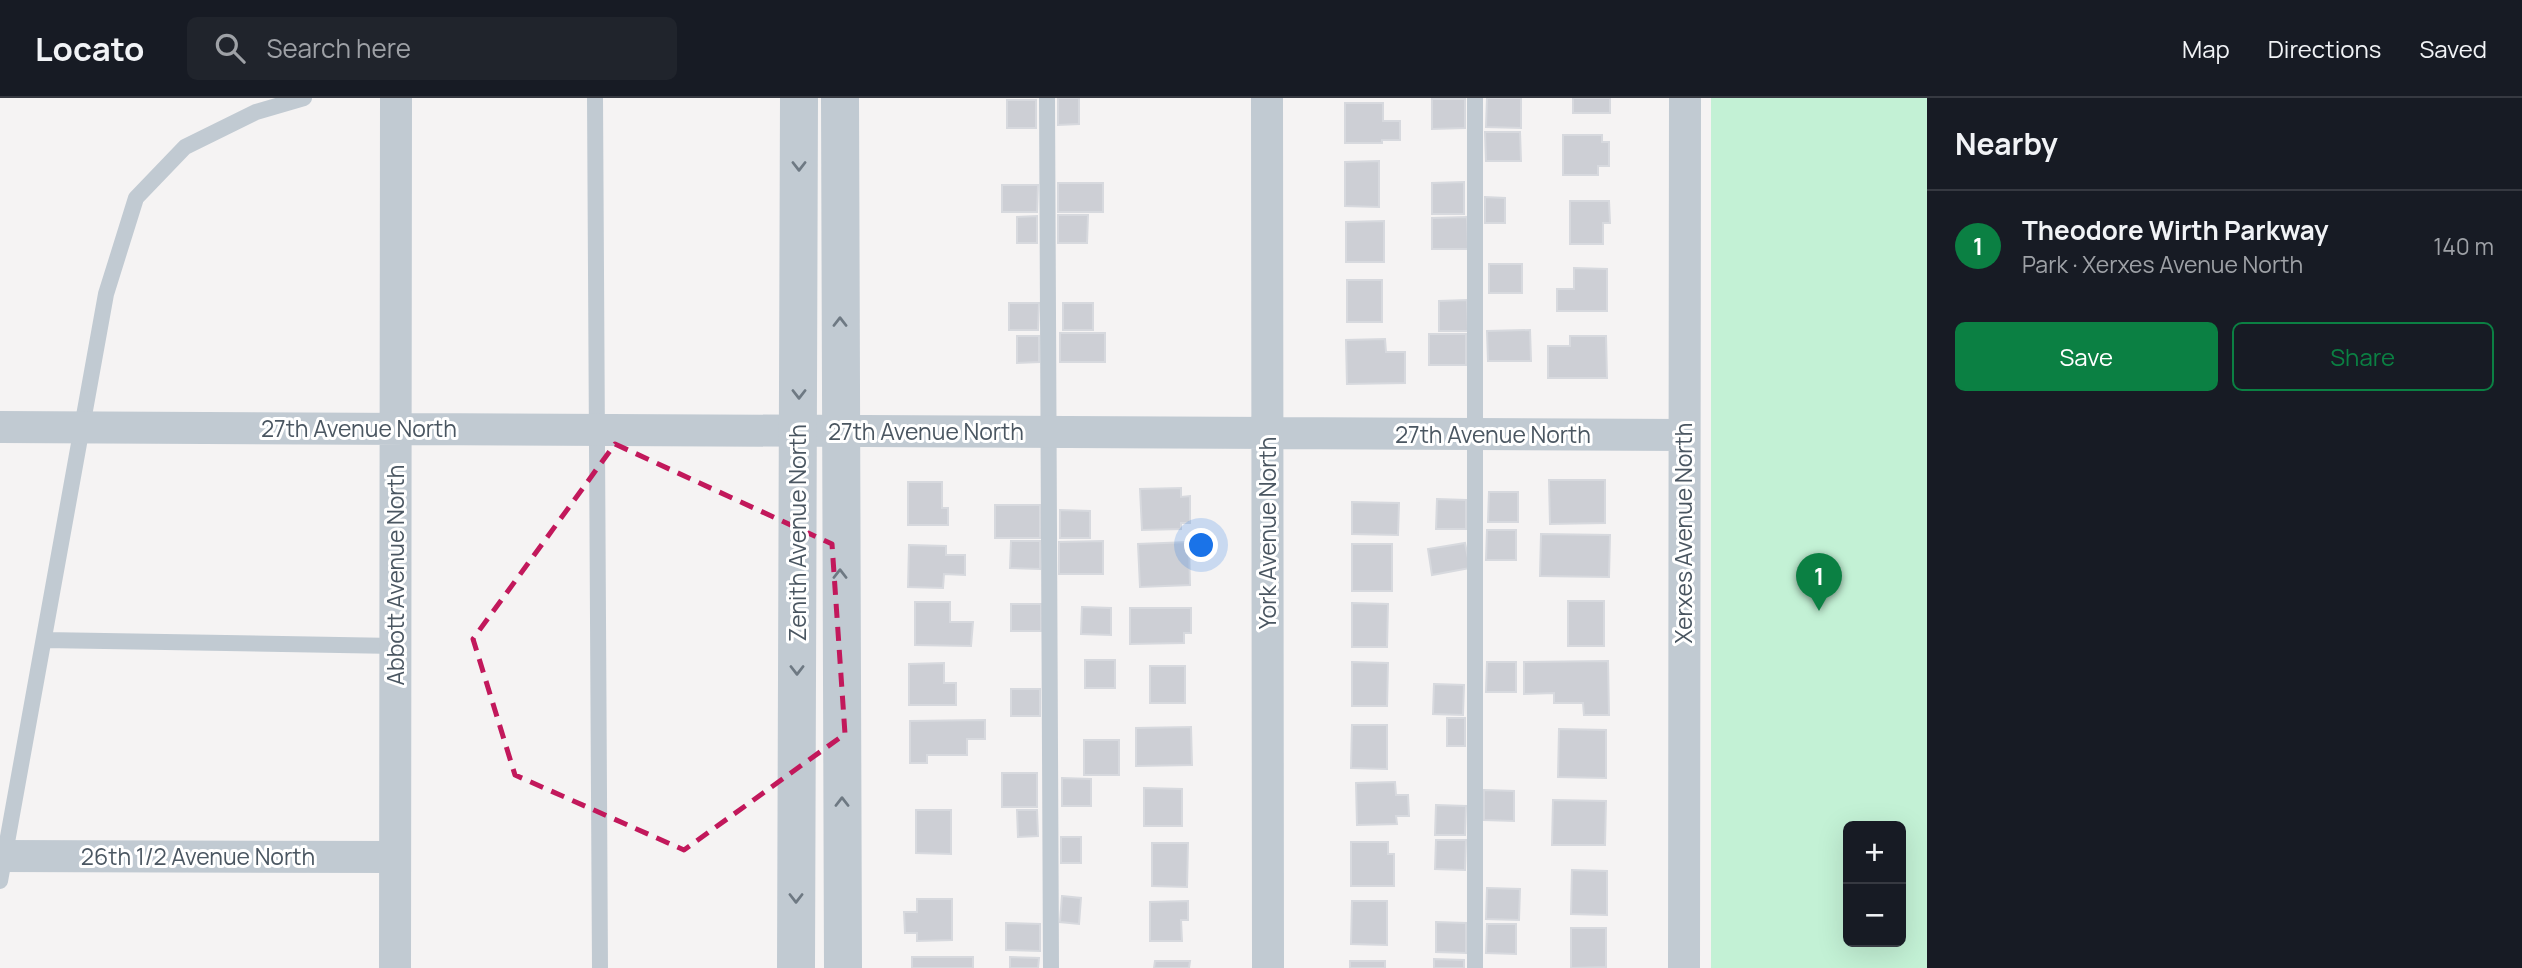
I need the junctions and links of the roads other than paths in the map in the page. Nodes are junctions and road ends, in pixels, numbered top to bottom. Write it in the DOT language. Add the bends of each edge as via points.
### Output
graph roads {
  1 [pos="304,98"];
  2 [pos="396,98"];
  3 [pos="595,98"];
  4 [pos="800,98"];
  5 [pos="840,98"];
  6 [pos="1047,98"];
  7 [pos="1268,98"];
  8 [pos="1475,98"];
  9 [pos="1685,98"];
  10 [pos="0,428"];
  11 [pos="81,428"];
  12 [pos="396,429"];
  13 [pos="598,430"];
  14 [pos="799,431"];
  15 [pos="839,431"];
  16 [pos="1047,433"];
  17 [pos="1268,434"];
  18 [pos="1474,435"];
  19 [pos="1684,435"];
  20 [pos="44,640"];
  21 [pos="396,646"];
  22 [pos="796,856"];
  23 [pos="842,856"];
  24 [pos="395,858"];
  25 [pos="2,864"];
  26 [pos="395,968"];
  27 [pos="600,968"];
  28 [pos="796,968"];
  29 [pos="843,968"];
  30 [pos="1051,968"];
  31 [pos="1268,968"];
  32 [pos="1475,968"];
  33 [pos="1684,968"];
  1 -- 11 [label="lane" via="256,112 185,147 136,198 106,294"];
  2 -- 12 [label="street, Abbott Avenue North"];
  3 -- 13 [label="lane"];
  4 -- 14 [label="street, Zenith Avenue North, one-way"];
  15 -- 5 [label="street, Zenith Avenue North, one-way"];
  6 -- 16 [label="lane"];
  7 -- 17 [label="street, York Avenue North"];
  8 -- 18 [label="lane"];
  9 -- 19 [label="street, Xerxes Avenue North"];
  10 -- 11 [label="street, 27th Avenue North"];
  11 -- 12 [label="street, 27th Avenue North"];
  11 -- 20 [label="lane"];
  12 -- 13 [label="street, 27th Avenue North"];
  12 -- 21 [label="street, Abbott Avenue North"];
  13 -- 14 [label="street, 27th Avenue North"];
  13 -- 27 [label="lane"];
  14 -- 15 [label="street, 27th Avenue North"];
  14 -- 22 [label="street, Zenith Avenue North, one-way"];
  15 -- 16 [label="street, 27th Avenue North"];
  23 -- 15 [label="street, Zenith Avenue North, one-way"];
  16 -- 17 [label="street, 27th Avenue North"];
  16 -- 30 [label="lane"];
  17 -- 18 [label="street, 27th Avenue North"];
  17 -- 31 [label="street, York Avenue North"];
  18 -- 19 [label="street, 27th Avenue North"];
  18 -- 32 [label="lane"];
  19 -- 33 [label="street, Xerxes Avenue North"];
  20 -- 21 [label="lane"];
  20 -- 25 [label="lane"];
  21 -- 24 [label="street, Abbott Avenue North"];
  22 -- 23 [label="street"];
  22 -- 28 [label="street, Zenith Avenue North, one-way"];
  23 -- 29 [label="street, Zenith Avenue North"];
  24 -- 25 [label="street, 26th 1/2 Avenue North"];
  24 -- 26 [label="street, Abbott Avenue North"];
}
